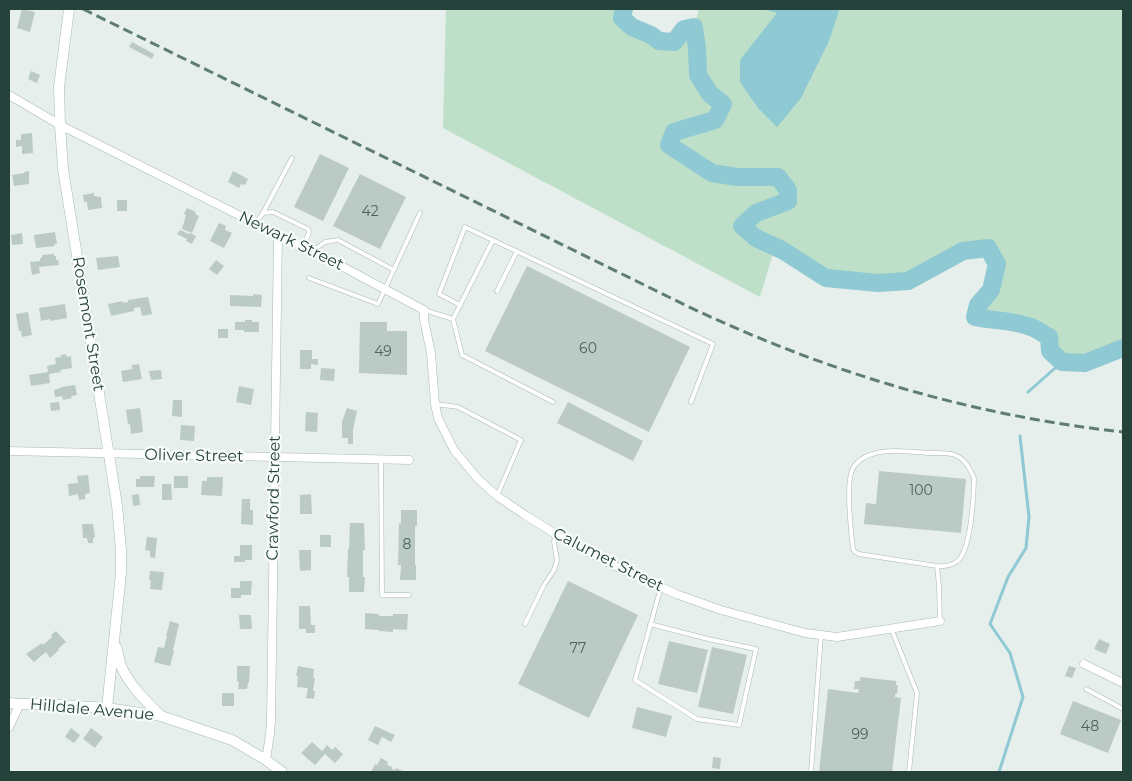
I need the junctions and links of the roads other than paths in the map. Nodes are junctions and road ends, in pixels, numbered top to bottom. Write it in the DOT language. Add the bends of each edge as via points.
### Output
graph roads {
  1 [pos="69,9"];
  2 [pos="9,95"];
  3 [pos="60,125"];
  4 [pos="292,158"];
  5 [pos="262,213"];
  6 [pos="420,213"];
  7 [pos="255,224"];
  8 [pos="278,235"];
  9 [pos="493,240"];
  10 [pos="304,247"];
  11 [pos="313,251"];
  12 [pos="517,251"];
  13 [pos="394,270"];
  14 [pos="309,278"];
  15 [pos="385,289"];
  16 [pos="498,291"];
  17 [pos="460,305"];
  18 [pos="424,310"];
  19 [pos="453,319"];
  20 [pos="553,402"];
  21 [pos="691,402"];
  22 [pos="435,404"];
  23 [pos="9,452"];
  24 [pos="108,454"];
  25 [pos="275,457"];
  26 [pos="380,460"];
  27 [pos="409,460"];
  28 [pos="497,496"];
  29 [pos="555,534"];
  30 [pos="937,566"];
  31 [pos="661,587"];
  32 [pos="409,595"];
  33 [pos="940,621"];
  34 [pos="525,624"];
  35 [pos="650,624"];
  36 [pos="891,628"];
  37 [pos="821,635"];
  38 [pos="115,640"];
  39 [pos="1084,664"];
  40 [pos="1123,683"];
  41 [pos="1086,689"];
  42 [pos="9,703"];
  43 [pos="20,704"];
  44 [pos="107,708"];
  45 [pos="1123,710"];
  46 [pos="161,716"];
  47 [pos="9,727"];
  48 [pos="266,760"];
  49 [pos="282,772"];
  50 [pos="811,772"];
  51 [pos="909,772"];
  1 -- 3 [label="main road, Rosemont Street" via="59,87"];
  2 -- 3 [label="street, Newark Street"];
  3 -- 7 [label="street, Newark Street"];
  3 -- 24 [label="main road, Rosemont Street" via="62,170"];
  4 -- 5 [label="lane"];
  5 -- 7 [label="lane"];
  5 -- 10 [label="lane" via="273,212 308,229"];
  6 -- 13 [label="lane"];
  7 -- 8 [label="street, Newark Street"];
  8 -- 10 [label="street, Newark Street"];
  8 -- 25 [label="street, Crawford Street"];
  9 -- 12 [label="lane"];
  9 -- 17 [label="lane"];
  9 -- 17 [label="lane" via="465,227 439,294"];
  10 -- 11 [label="street, Newark Street"];
  11 -- 13 [label="lane" via="325,242 338,240"];
  11 -- 15 [label="street, Newark Street"];
  12 -- 16 [label="lane"];
  12 -- 21 [label="lane" via="713,344"];
  13 -- 15 [label="lane"];
  14 -- 15 [label="lane" via="378,304"];
  15 -- 18 [label="street, Newark Street"];
  17 -- 19 [label="lane"];
  18 -- 19 [label="lane"];
  18 -- 22 [label="street"];
  19 -- 20 [label="lane" via="462,355"];
  22 -- 28 [label="street, Calumet Street" via="438,418 454,450"];
  22 -- 28 [label="lane" via="458,407 521,440"];
  23 -- 24 [label="street, Oliver Street"];
  24 -- 25 [label="street, Oliver Street"];
  24 -- 38 [label="main road, Rosemont Street" via="121,550"];
  25 -- 26 [label="street, Oliver Street"];
  25 -- 48 [label="street, Crawford Street" via="271,721"];
  26 -- 27 [label="street, Oliver Street"];
  26 -- 32 [label="lane" via="382,595"];
  28 -- 29 [label="street, Calumet Street"];
  29 -- 31 [label="street, Calumet Street"];
  29 -- 34 [label="lane" via="557,560 554,570"];
  30 -- 30 [label="lane" via="855,552 849,514 850,476 859,462 885,451 954,454 965,462 974,478 969,537 961,558 949,566"];
  30 -- 33 [label="lane"];
  31 -- 35 [label="lane"];
  31 -- 37 [label="street, Calumet Street" via="721,610"];
  33 -- 36 [label="street, Calumet Street"];
  35 -- 35 [label="lane" via="635,680 697,719 739,725 756,649"];
  36 -- 37 [label="street, Calumet Street" via="837,637"];
  36 -- 51 [label="lane" via="917,693"];
  37 -- 50 [label="lane"];
  38 -- 44 [label="main road, Rosemont Street"];
  38 -- 46 [label="main road, Rosemont Street" via="125,674"];
  39 -- 40 [label="street"];
  41 -- 45 [label="lane"];
  42 -- 43 [label="main road, Hilldale Avenue"];
  43 -- 44 [label="main road, Hilldale Avenue"];
  43 -- 47 [label="street"];
  44 -- 46 [label="main road, Hilldale Avenue"];
  46 -- 48 [label="main road, Hilldale Avenue" via="232,740"];
  48 -- 49 [label="main road, Hilldale Avenue"];
}
